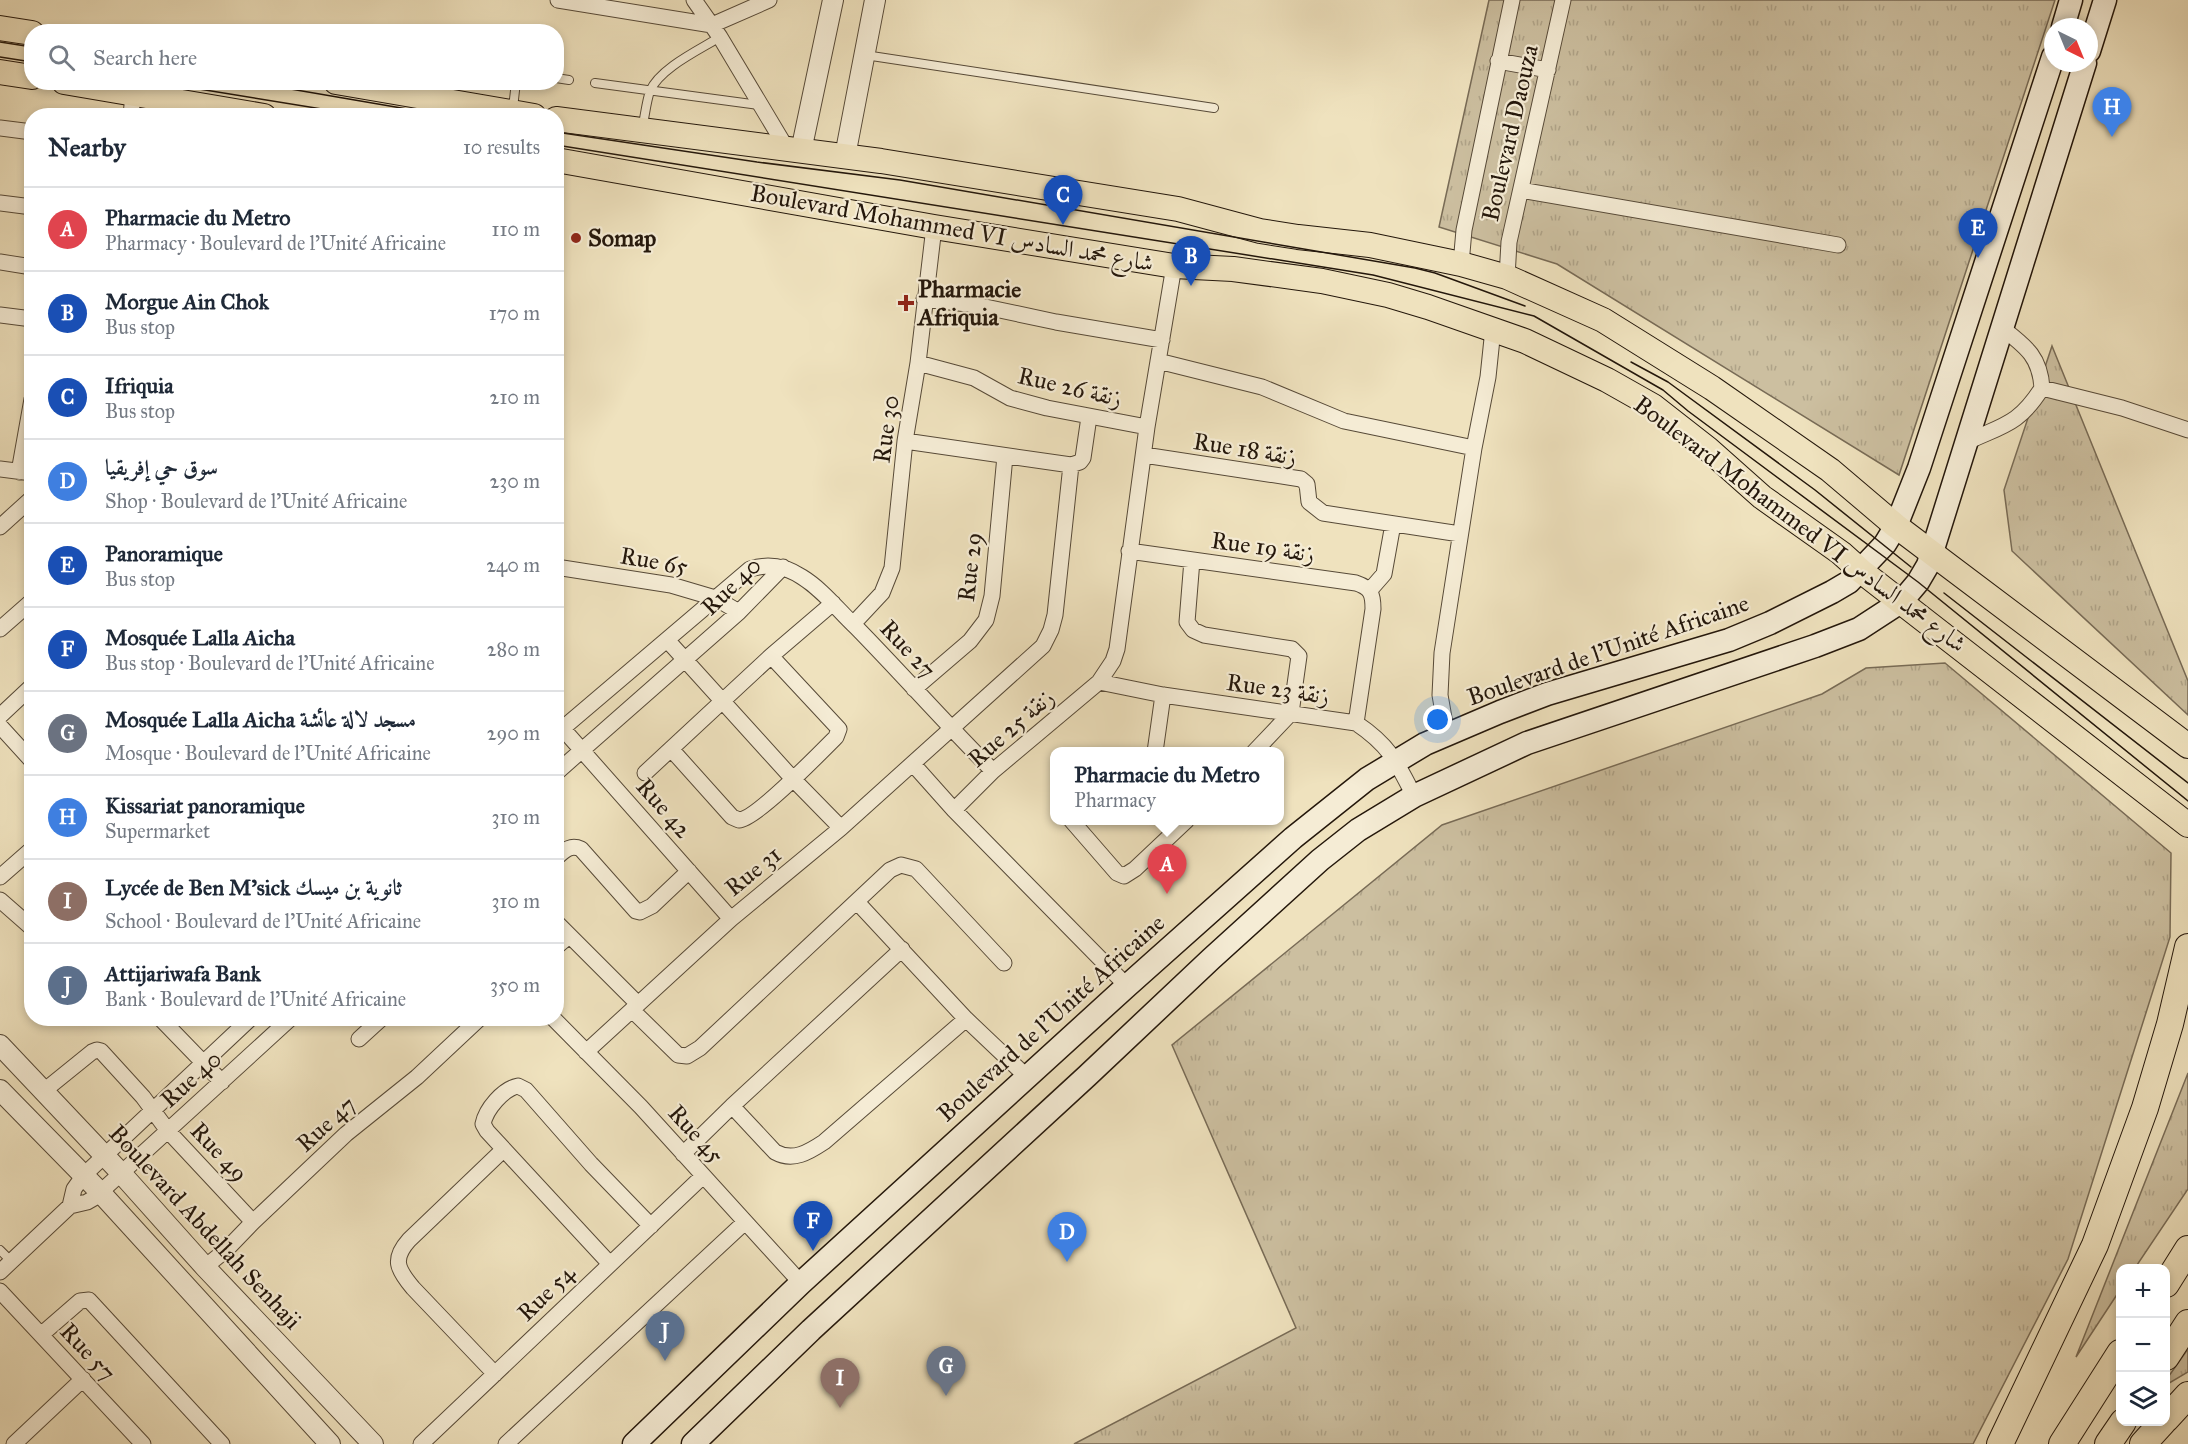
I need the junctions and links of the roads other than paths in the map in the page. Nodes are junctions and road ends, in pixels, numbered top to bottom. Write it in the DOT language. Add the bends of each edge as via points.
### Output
graph roads {
  1 [pos="558,0"];
  2 [pos="694,0"];
  3 [pos="833,0"];
  4 [pos="874,0"];
  5 [pos="1512,0"];
  6 [pos="1563,0"];
  7 [pos="2071,0"];
  8 [pos="2105,0"];
  9 [pos="765,1"];
  10 [pos="2066,18"];
  11 [pos="2098,22"];
  12 [pos="0,28"];
  13 [pos="716,31"];
  14 [pos="24,32"];
  15 [pos="864,55"];
  16 [pos="1498,62"];
  17 [pos="1548,70"];
  18 [pos="0,72"];
  19 [pos="2048,72"];
  20 [pos="2082,72"];
  21 [pos="24,76"];
  22 [pos="564,79"];
  23 [pos="569,80"];
  24 [pos="595,83"];
  25 [pos="88,90"];
  26 [pos="411,90"];
  27 [pos="518,90"];
  28 [pos="650,90"];
  29 [pos="132,105"];
  30 [pos="760,105"];
  31 [pos="168,108"];
  32 [pos="495,108"];
  33 [pos="522,108"];
  34 [pos="1214,108"];
  35 [pos="564,120"];
  36 [pos="0,128"];
  37 [pos="24,131"];
  38 [pos="642,131"];
  39 [pos="794,150"];
  40 [pos="844,156"];
  41 [pos="564,161"];
  42 [pos="1521,190"];
  43 [pos="0,203"];
  44 [pos="24,206"];
  45 [pos="934,227"];
  46 [pos="1838,245"];
  47 [pos="0,262"];
  48 [pos="1461,264"];
  49 [pos="24,266"];
  50 [pos="1174,266"];
  51 [pos="1508,277"];
  52 [pos="924,299"];
  53 [pos="0,315"];
  54 [pos="24,318"];
  55 [pos="2002,328"];
  56 [pos="1493,329"];
  57 [pos="1162,340"];
  58 [pos="1158,361"];
  59 [pos="918,363"];
  60 [pos="2042,388"];
  61 [pos="1089,417"];
  62 [pos="1147,427"];
  63 [pos="2188,430"];
  64 [pos="905,441"];
  65 [pos="1965,443"];
  66 [pos="1474,448"];
  67 [pos="1144,455"];
  68 [pos="1005,456"];
  69 [pos="1071,465"];
  70 [pos="0,469"];
  71 [pos="24,472"];
  72 [pos="24,505"];
  73 [pos="1393,524"];
  74 [pos="1896,526"];
  75 [pos="0,527"];
  76 [pos="1461,534"];
  77 [pos="1129,551"];
  78 [pos="1933,553"];
  79 [pos="1192,560"];
  80 [pos="783,567"];
  81 [pos="564,568"];
  82 [pos="1861,571"];
  83 [pos="1370,590"];
  84 [pos="715,598"];
  85 [pos="1902,601"];
  86 [pos="832,603"];
  87 [pos="24,608"];
  88 [pos="739,612"];
  89 [pos="853,624"];
  90 [pos="0,629"];
  91 [pos="668,641"];
  92 [pos="771,656"];
  93 [pos="684,659"];
  94 [pos="1099,682"];
  95 [pos="914,689"];
  96 [pos="24,694"];
  97 [pos="1163,695"];
  98 [pos="723,702"];
  99 [pos="1291,713"];
  100 [pos="0,716"];
  101 [pos="1356,723"];
  102 [pos="0,726"];
  103 [pos="564,728"];
  104 [pos="951,730"];
  105 [pos="564,734"];
  106 [pos="1447,735"];
  107 [pos="2188,746"];
  108 [pos="1156,747"];
  109 [pos="1259,747"];
  110 [pos="582,749"];
  111 [pos="671,749"];
  112 [pos="24,752"];
  113 [pos="1397,762"];
  114 [pos="913,764"];
  115 [pos="564,766"];
  116 [pos="993,771"];
  117 [pos="645,773"];
  118 [pos="793,779"];
  119 [pos="1414,796"];
  120 [pos="954,810"];
  121 [pos="1075,825"];
  122 [pos="1178,825"];
  123 [pos="2188,825"];
  124 [pos="842,828"];
  125 [pos="564,851"];
  126 [pos="24,856"];
  127 [pos="689,871"];
  128 [pos="0,877"];
  129 [pos="0,900"];
  130 [pos="857,902"];
  131 [pos="730,919"];
  132 [pos="24,921"];
  133 [pos="564,931"];
  134 [pos="569,936"];
  135 [pos="564,941"];
  136 [pos="2188,947"];
  137 [pos="902,949"];
  138 [pos="1004,963"];
  139 [pos="1127,986"];
  140 [pos="635,1007"];
  141 [pos="966,1019"];
  142 [pos="168,1026"];
  143 [pos="242,1026"];
  144 [pos="282,1026"];
  145 [pos="373,1026"];
  146 [pos="471,1026"];
  147 [pos="561,1026"];
  148 [pos="359,1039"];
  149 [pos="0,1045"];
  150 [pos="586,1052"];
  151 [pos="203,1062"];
  152 [pos="1027,1077"];
  153 [pos="222,1082"];
  154 [pos="0,1090"];
  155 [pos="45,1090"];
  156 [pos="732,1106"];
  157 [pos="152,1112"];
  158 [pos="168,1131"];
  159 [pos="503,1150"];
  160 [pos="683,1154"];
  161 [pos="104,1156"];
  162 [pos="121,1173"];
  163 [pos="84,1175"];
  164 [pos="703,1176"];
  165 [pos="100,1192"];
  166 [pos="70,1206"];
  167 [pos="253,1222"];
  168 [pos="745,1222"];
  169 [pos="651,1226"];
  170 [pos="2188,1249"];
  171 [pos="0,1250"];
  172 [pos="610,1264"];
  173 [pos="5,1266"];
  174 [pos="205,1267"];
  175 [pos="2170,1278"];
  176 [pos="801,1283"];
  177 [pos="0,1291"];
  178 [pos="2188,1323"];
  179 [pos="42,1334"];
  180 [pos="2170,1351"];
  181 [pos="2116,1361"];
  182 [pos="495,1374"];
  183 [pos="83,1379"];
  184 [pos="2188,1395"];
  185 [pos="2170,1414"];
  186 [pos="2120,1426"];
  187 [pos="2159,1426"];
  188 [pos="14,1444"];
  189 [pos="143,1444"];
  190 [pos="222,1444"];
  191 [pos="330,1444"];
  192 [pos="373,1444"];
  193 [pos="421,1444"];
  194 [pos="506,1444"];
  195 [pos="634,1444"];
  196 [pos="693,1444"];
  197 [pos="2000,1444"];
  198 [pos="2062,1444"];
  199 [pos="2108,1444"];
  200 [pos="2143,1444"];
  1 -- 13 [label="street"];
  2 -- 13 [label="street"];
  3 -- 39 [label="street"];
  4 -- 15 [label="street"];
  5 -- 16 [label="street, Boulevard Daouza"];
  6 -- 17 [label="street, Boulevard Daouza"];
  7 -- 10 [label="main road"];
  8 -- 11 [label="main road"];
  9 -- 13 [label="street"];
  12 -- 14 [label="main road"];
  13 -- 28 [label="lane"];
  13 -- 30 [label="street"];
  15 -- 34 [label="lane"];
  15 -- 40 [label="street"];
  16 -- 17 [label="street"];
  16 -- 48 [label="street, Boulevard Daouza" via="1464,230"];
  17 -- 42 [label="street, Boulevard Daouza"];
  18 -- 21 [label="main road"];
  19 -- 74 [label="main road, Boulevard de l'Unité Africaine" via="1919,468"];
  20 -- 55 [label="main road"];
  22 -- 23 [label="lane"];
  24 -- 28 [label="lane"];
  25 -- 29 [label="main road"];
  26 -- 32 [label="main road"];
  27 -- 33 [label="lane"];
  28 -- 30 [label="lane"];
  28 -- 38 [label="lane"];
  29 -- 31 [label="main road"];
  30 -- 39 [label="street"];
  35 -- 38 [label="main road, Boulevard Mohammed VI شارع محمد السادس"];
  36 -- 37 [label="street"];
  38 -- 39 [label="main road, Boulevard Mohammed VI شارع محمد السادس"];
  39 -- 40 [label="main road, Boulevard Mohammed VI شارع محمد السادس"];
  40 -- 48 [label="main road, Boulevard Mohammed VI شارع محمد السادس" via="1178,209 1260,231 1370,245"];
  41 -- 45 [label="main road, Boulevard Mohammed VI شارع محمد السادس"];
  42 -- 46 [label="street"];
  42 -- 51 [label="street, Boulevard Daouza" via="1509,242"];
  43 -- 44 [label="street"];
  45 -- 50 [label="main road, Boulevard Mohammed VI شارع محمد السادس"];
  45 -- 52 [label="street, Rue 30"];
  47 -- 49 [label="street"];
  48 -- 51 [label="main road, Boulevard Mohammed VI شارع محمد السادس"];
  50 -- 56 [label="main road, Boulevard Mohammed VI شارع محمد السادس" via="1322,281 1388,296"];
  50 -- 57 [label="street, Rue 25 زنقة"];
  51 -- 74 [label="main road, Boulevard Mohammed VI شارع محمد السادس" via="1603,320 1679,366 1830,470"];
  52 -- 57 [label="street"];
  52 -- 59 [label="street, Rue 30"];
  53 -- 54 [label="street"];
  55 -- 60 [label="street" via="2028,349 2038,365"];
  55 -- 65 [label="main road"];
  56 -- 66 [label="street"];
  56 -- 82 [label="main road, Boulevard Mohammed VI شارع محمد السادس" via="1568,361 1653,406 1762,497"];
  57 -- 58 [label="street, Rue 25 زنقة"];
  58 -- 62 [label="street, Rue 25 زنقة"];
  58 -- 66 [label="street" via="1262,387 1344,421"];
  59 -- 61 [label="street, Rue 26 زنقة" via="974,378 1010,398"];
  59 -- 64 [label="street, Rue 30"];
  60 -- 63 [label="street"];
  60 -- 65 [label="street" via="2021,415"];
  61 -- 62 [label="street, Rue 26 زنقة"];
  61 -- 69 [label="street" via="1083,458"];
  62 -- 67 [label="street, Rue 25 زنقة"];
  64 -- 68 [label="street"];
  64 -- 89 [label="street, Rue 30" via="892,568 882,592"];
  65 -- 78 [label="main road"];
  66 -- 76 [label="street"];
  67 -- 73 [label="street, Rue 18 زنقة" via="1301,478 1307,484 1309,502 1317,510"];
  67 -- 77 [label="street, Rue 25 زنقة"];
  68 -- 69 [label="street"];
  68 -- 95 [label="street, Rue 29" via="992,596 986,620 970,640"];
  69 -- 104 [label="street, Rue 31" via="1055,615 1048,639"];
  70 -- 71 [label="street"];
  72 -- 75 [label="street"];
  73 -- 76 [label="street, Rue 18 زنقة"];
  73 -- 83 [label="street" via="1384,574"];
  74 -- 78 [label="main road, Boulevard Mohammed VI شارع محمد السادس"];
  74 -- 82 [label="main road, Boulevard de l'Unité Africaine"];
  76 -- 106 [label="street" via="1442,653 1441,709"];
  77 -- 79 [label="street, Rue 19 زنقة"];
  77 -- 94 [label="street, Rue 25 زنقة" via="1117,649"];
  78 -- 85 [label="main road" via="1918,582"];
  78 -- 107 [label="main road, Boulevard Mohammed VI شارع محمد السادس"];
  79 -- 83 [label="street, Rue 19 زنقة" via="1356,583"];
  79 -- 99 [label="street" via="1189,626 1204,635 1295,651 1300,660"];
  80 -- 84 [label="street, Rue 40" via="767,564 750,569"];
  80 -- 86 [label="street, Rue 27" via="808,581"];
  80 -- 88 [label="street, Rue 40"];
  81 -- 84 [label="street, Rue 65" via="671,585"];
  82 -- 85 [label="main road, Boulevard Mohammed VI شارع محمد السادس"];
  82 -- 106 [label="main road, Boulevard de l'Unité Africaine" via="1832,592 1729,640 1546,694"];
  83 -- 101 [label="street" via="1373,609"];
  84 -- 88 [label="street, Rue 65"];
  84 -- 91 [label="street, Rue 40"];
  85 -- 119 [label="main road" via="1859,629 1837,638 1527,742"];
  85 -- 123 [label="main road, Boulevard Mohammed VI شارع محمد السادس"];
  86 -- 89 [label="street, Rue 27"];
  86 -- 92 [label="street"];
  87 -- 90 [label="street"];
  88 -- 93 [label="street, Rue 40"];
  89 -- 95 [label="street, Rue 27"];
  91 -- 93 [label="street"];
  91 -- 103 [label="street, Rue 40"];
  92 -- 98 [label="street"];
  92 -- 118 [label="street" via="839,729 836,737"];
  93 -- 98 [label="street"];
  93 -- 110 [label="street, Rue 40"];
  94 -- 97 [label="street, Rue 23 زنقة"];
  94 -- 116 [label="street, Rue 25 زنقة"];
  95 -- 104 [label="street, Rue 27"];
  96 -- 100 [label="street"];
  97 -- 99 [label="street, Rue 23 زنقة"];
  97 -- 108 [label="street"];
  98 -- 111 [label="street"];
  98 -- 118 [label="street"];
  99 -- 101 [label="street, Rue 23 زنقة"];
  99 -- 109 [label="street"];
  101 -- 113 [label="street, Rue 23 زنقة" via="1374,735"];
  102 -- 112 [label="street"];
  104 -- 114 [label="street, Rue 31"];
  104 -- 116 [label="street, Rue 27"];
  105 -- 110 [label="street, Rue 42"];
  106 -- 113 [label="main road, Boulevard de l'Unité Africaine"];
  110 -- 115 [label="street, Rue 40"];
  110 -- 127 [label="street, Rue 42"];
  111 -- 117 [label="street"];
  111 -- 118 [label="street" via="739,820 748,817"];
  113 -- 119 [label="street, Rue 23 زنقة"];
  113 -- 139 [label="main road, Boulevard de l'Unité Africaine" via="1367,779 1293,838"];
  114 -- 120 [label="street"];
  114 -- 124 [label="street, Rue 31"];
  116 -- 120 [label="street, Rue 25 زنقة"];
  118 -- 124 [label="street"];
  119 -- 196 [label="main road" via="1358,830 1277,899"];
  120 -- 139 [label="street"];
  121 -- 122 [label="street" via="1124,876"];
  124 -- 131 [label="street, Rue 31"];
  125 -- 127 [label="street" via="581,849 640,912 652,906"];
  126 -- 128 [label="street"];
  127 -- 131 [label="street, Rue 42"];
  129 -- 132 [label="street"];
  130 -- 137 [label="street"];
  130 -- 138 [label="street" via="890,870 902,865 912,867"];
  130 -- 140 [label="street" via="691,1054 678,1055"];
  131 -- 140 [label="street, Rue 31"];
  133 -- 134 [label="street"];
  134 -- 135 [label="street"];
  134 -- 140 [label="street"];
  136 -- 197 [label="highway" via="2145,1108 2094,1245"];
  137 -- 141 [label="street"];
  137 -- 156 [label="street"];
  139 -- 152 [label="main road, Boulevard de l'Unité Africaine"];
  140 -- 150 [label="street, Rue 31"];
  141 -- 152 [label="street"];
  141 -- 156 [label="street" via="824,1142 800,1156 775,1152"];
  142 -- 151 [label="street"];
  143 -- 151 [label="street, Rue 40"];
  144 -- 153 [label="street, Rue 40"];
  145 -- 148 [label="street"];
  146 -- 167 [label="street, Rue 47" via="417,1077 346,1134"];
  147 -- 150 [label="street, Rue 45"];
  149 -- 155 [label="street, Boulevard Abdellah Senhaji"];
  150 -- 160 [label="street, Rue 45"];
  151 -- 153 [label="street"];
  151 -- 157 [label="street, Rue 40"];
  152 -- 176 [label="main road, Boulevard de l'Unité Africaine"];
  153 -- 158 [label="street, Rue 40"];
  154 -- 163 [label="street"];
  155 -- 157 [label="street, Rue 49" via="97,1050 143,1097"];
  155 -- 161 [label="street, Boulevard Abdellah Senhaji"];
  156 -- 160 [label="street"];
  157 -- 158 [label="street, Rue 49"];
  157 -- 161 [label="street, Rue 40"];
  158 -- 162 [label="street, Rue 40"];
  158 -- 167 [label="street, Rue 49"];
  159 -- 169 [label="street" via="487,1131 484,1120 508,1090 522,1087"];
  159 -- 172 [label="street"];
  159 -- 182 [label="street" via="409,1239 400,1250 398,1263 413,1288"];
  160 -- 164 [label="street, Rue 45"];
  161 -- 162 [label="street, Boulevard Abdellah Senhaji"];
  161 -- 163 [label="street, Rue 40"];
  162 -- 165 [label="street, Rue 40"];
  162 -- 174 [label="street, Boulevard Abdellah Senhaji"];
  163 -- 165 [label="street"];
  163 -- 166 [label="street"];
  164 -- 168 [label="street, Rue 45"];
  164 -- 169 [label="street, Rue 54"];
  165 -- 166 [label="street, Rue 40" via="87,1202"];
  165 -- 191 [label="street"];
  166 -- 173 [label="street"];
  167 -- 174 [label="street, Rue 47"];
  168 -- 176 [label="street, Rue 45"];
  168 -- 194 [label="street"];
  169 -- 172 [label="street, Rue 54"];
  170 -- 175 [label="highway"];
  171 -- 173 [label="lane"];
  172 -- 182 [label="street, Rue 54"];
  174 -- 192 [label="street, Boulevard Abdellah Senhaji"];
  176 -- 195 [label="main road, Boulevard de l'Unité Africaine"];
  177 -- 179 [label="street, Rue 57"];
  178 -- 180 [label="highway"];
  179 -- 183 [label="street, Rue 57"];
  179 -- 190 [label="street" via="80,1300 89,1300"];
  181 -- 198 [label="highway"];
  182 -- 193 [label="street, Rue 54"];
  183 -- 188 [label="street"];
  183 -- 189 [label="street, Rue 57"];
  184 -- 185 [label="highway"];
  186 -- 199 [label="highway"];
  187 -- 200 [label="highway"];
}
